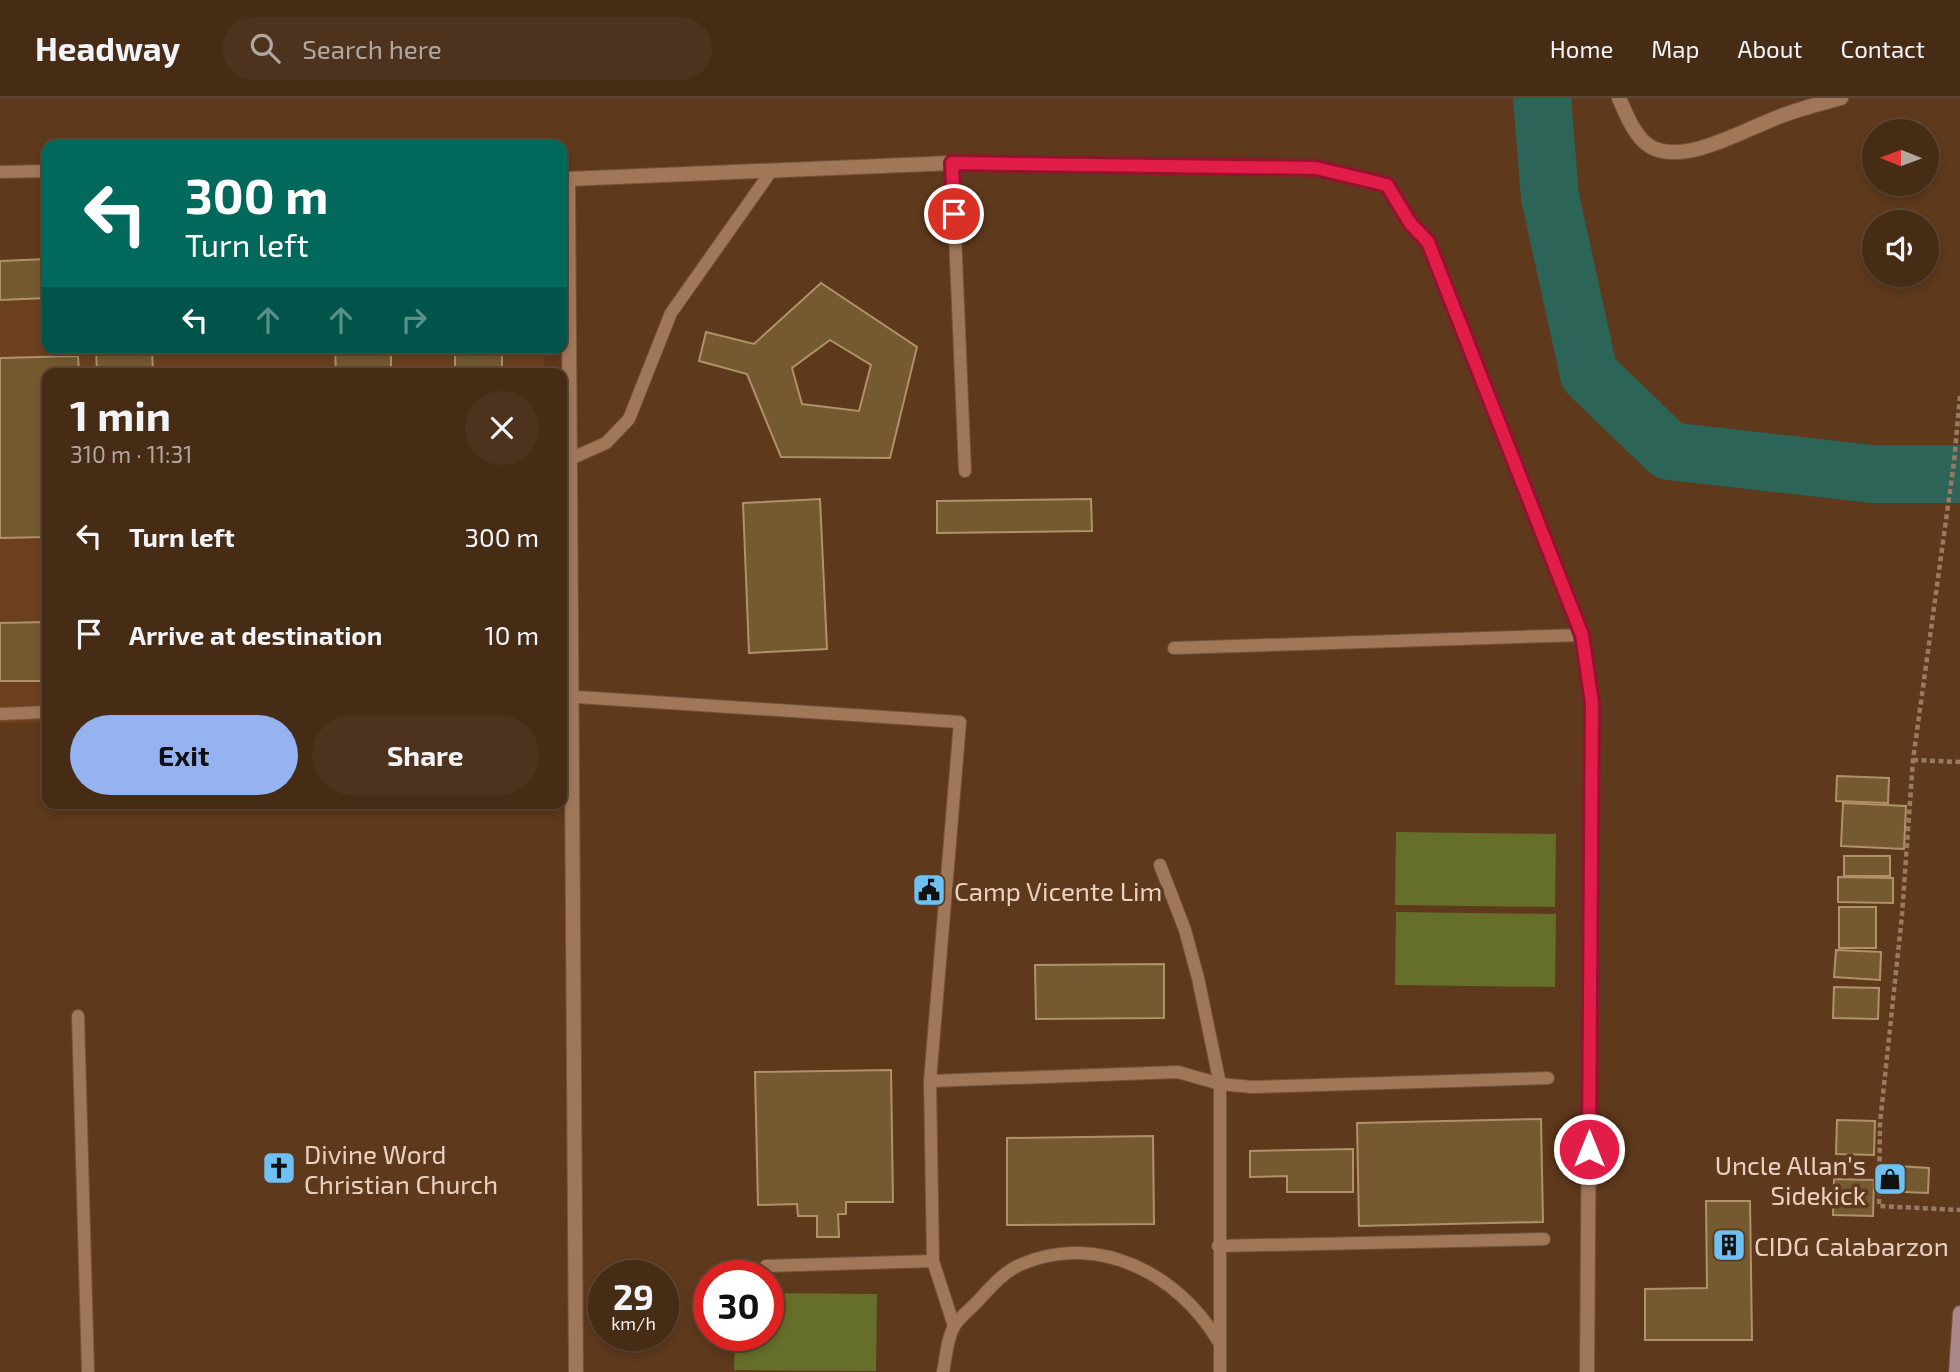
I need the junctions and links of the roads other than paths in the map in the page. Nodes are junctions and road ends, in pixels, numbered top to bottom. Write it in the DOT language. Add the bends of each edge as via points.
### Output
graph roads {
  1 [pos="1619,98"];
  2 [pos="1841,98"];
  3 [pos="952,163"];
  4 [pos="772,170"];
  5 [pos="42,171"];
  6 [pos="0,172"];
  7 [pos="570,459"];
  8 [pos="965,471"];
  9 [pos="1582,635"];
  10 [pos="1174,648"];
  11 [pos="567,696"];
  12 [pos="42,712"];
  13 [pos="0,713"];
  14 [pos="1160,865"];
  15 [pos="78,1016"];
  16 [pos="1548,1077"];
  17 [pos="930,1081"];
  18 [pos="1220,1084"];
  19 [pos="1544,1239"];
  20 [pos="1219,1246"];
  21 [pos="933,1261"];
  22 [pos="784,1265"];
  23 [pos="1960,1313"];
  24 [pos="954,1326"];
  25 [pos="1218,1341"];
  26 [pos="88,1372"];
  27 [pos="576,1372"];
  28 [pos="943,1372"];
  29 [pos="1220,1372"];
  30 [pos="1587,1372"];
  31 [pos="1955,1372"];
  1 -- 2 [label="street" via="1631,125 1649,146 1670,153 1696,150 1784,114"];
  3 -- 4 [label="street"];
  3 -- 8 [label="lane"];
  3 -- 9 [label="street" via="1316,168 1387,185 1410,223 1428,242"];
  4 -- 7 [label="lane" via="671,313 629,419 606,443"];
  4 -- 7 [label="street" via="568,179"];
  5 -- 6 [label="lane"];
  7 -- 11 [label="street"];
  9 -- 10 [label="lane"];
  9 -- 30 [label="street" via="1592,703"];
  11 -- 17 [label="lane" via="960,722"];
  11 -- 27 [label="street"];
  12 -- 13 [label="lane"];
  14 -- 18 [label="lane" via="1185,930"];
  15 -- 26 [label="lane"];
  16 -- 18 [label="lane" via="1252,1087"];
  17 -- 18 [label="lane" via="1178,1072"];
  17 -- 21 [label="lane"];
  18 -- 20 [label="lane"];
  19 -- 20 [label="lane"];
  20 -- 25 [label="lane"];
  21 -- 22 [label="lane"];
  21 -- 24 [label="lane"];
  23 -- 31 [label="main road"];
  24 -- 25 [label="lane" via="995,1283 1020,1265 1052,1254 1086,1254 1116,1257 1170,1284 1205,1319"];
  24 -- 28 [label="lane"];
  25 -- 29 [label="lane"];
}
